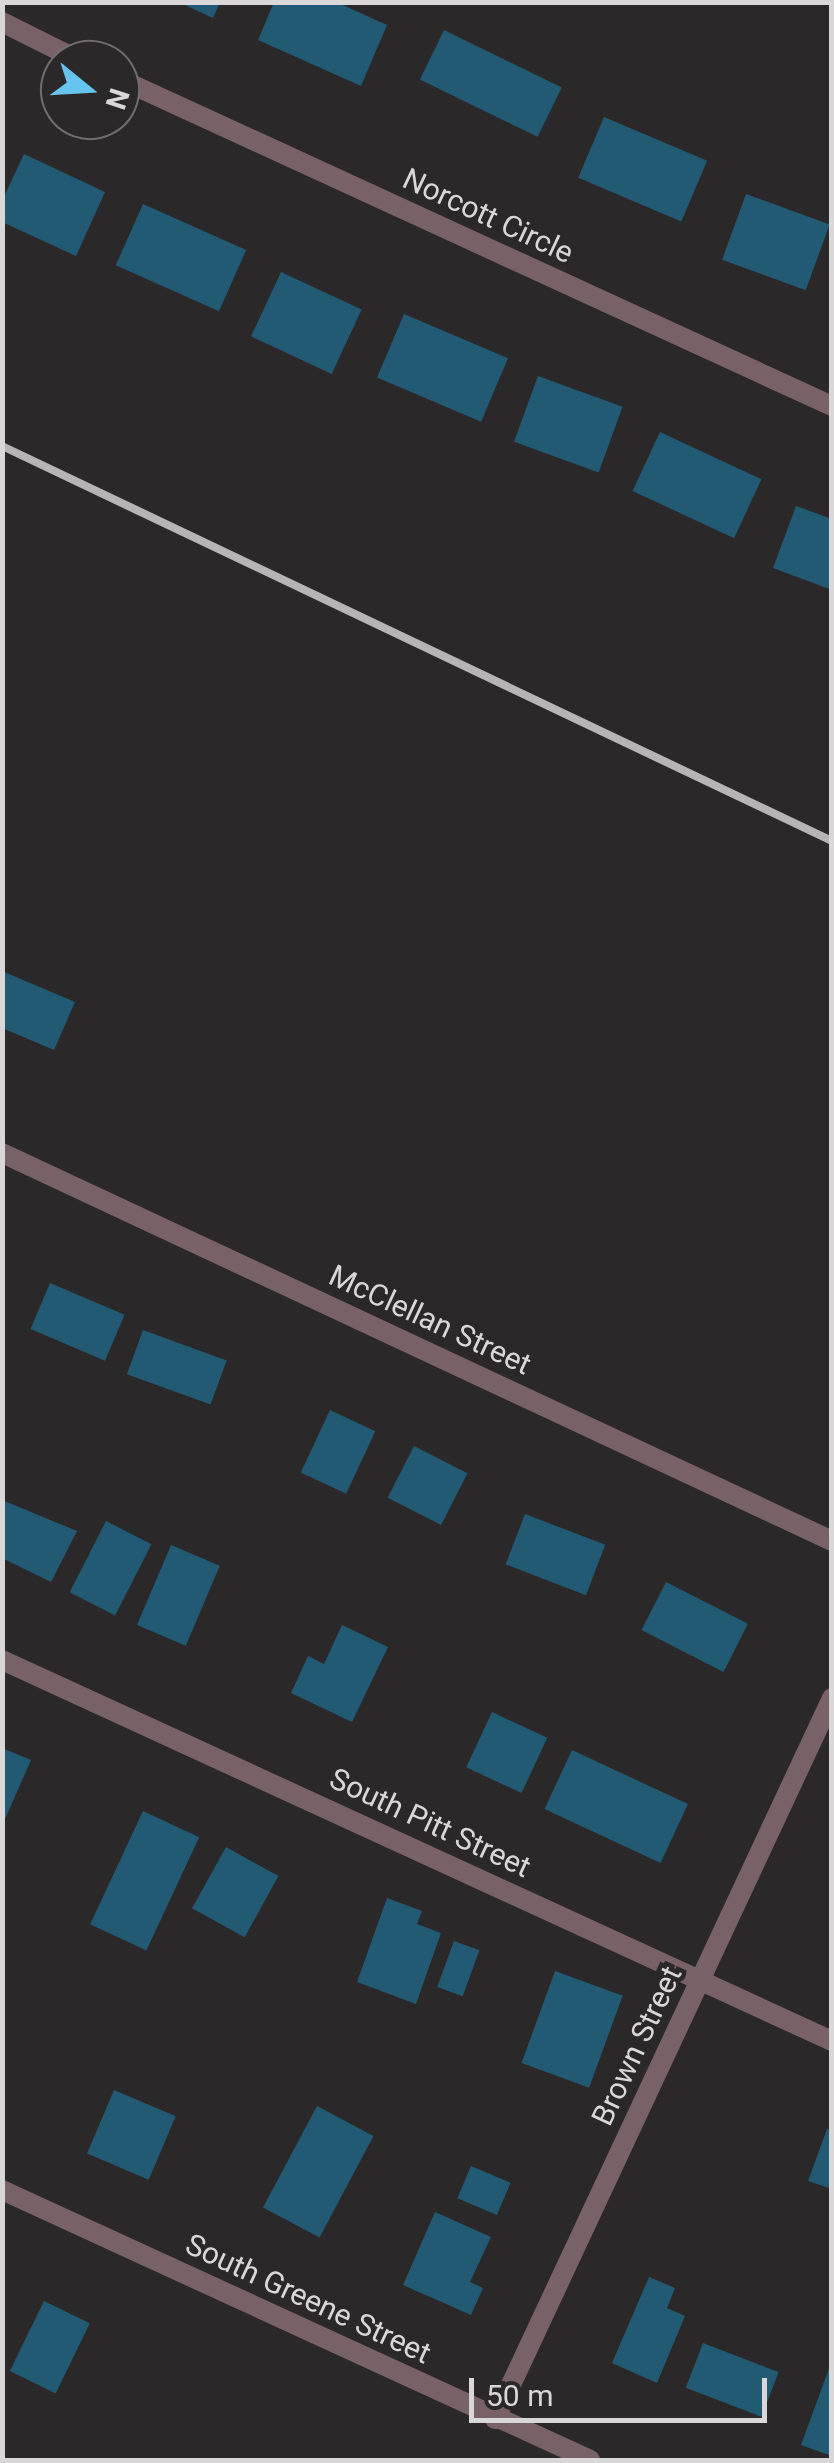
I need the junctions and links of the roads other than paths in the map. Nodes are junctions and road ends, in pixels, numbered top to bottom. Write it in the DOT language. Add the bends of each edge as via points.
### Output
graph roads {
  1 [pos="2,22"];
  2 [pos="40,41"];
  3 [pos="140,88"];
  4 [pos="832,406"];
  5 [pos="2,1153"];
  6 [pos="832,1541"];
  7 [pos="2,1660"];
  8 [pos="832,1698"];
  9 [pos="701,1981"];
  10 [pos="832,2041"];
  11 [pos="2,2190"];
  12 [pos="495,2419"];
  13 [pos="590,2460"];
  1 -- 2 [label="street"];
  3 -- 4 [label="street, Norcott Circle"];
  5 -- 6 [label="street, McClellan Street"];
  7 -- 9 [label="street, South Pitt Street"];
  8 -- 9 [label="street, Brown Street"];
  9 -- 10 [label="street, South Pitt Street"];
  9 -- 12 [label="street, Brown Street"];
  11 -- 12 [label="street, South Greene Street"];
  12 -- 13 [label="street, South Greene Street"];
}
